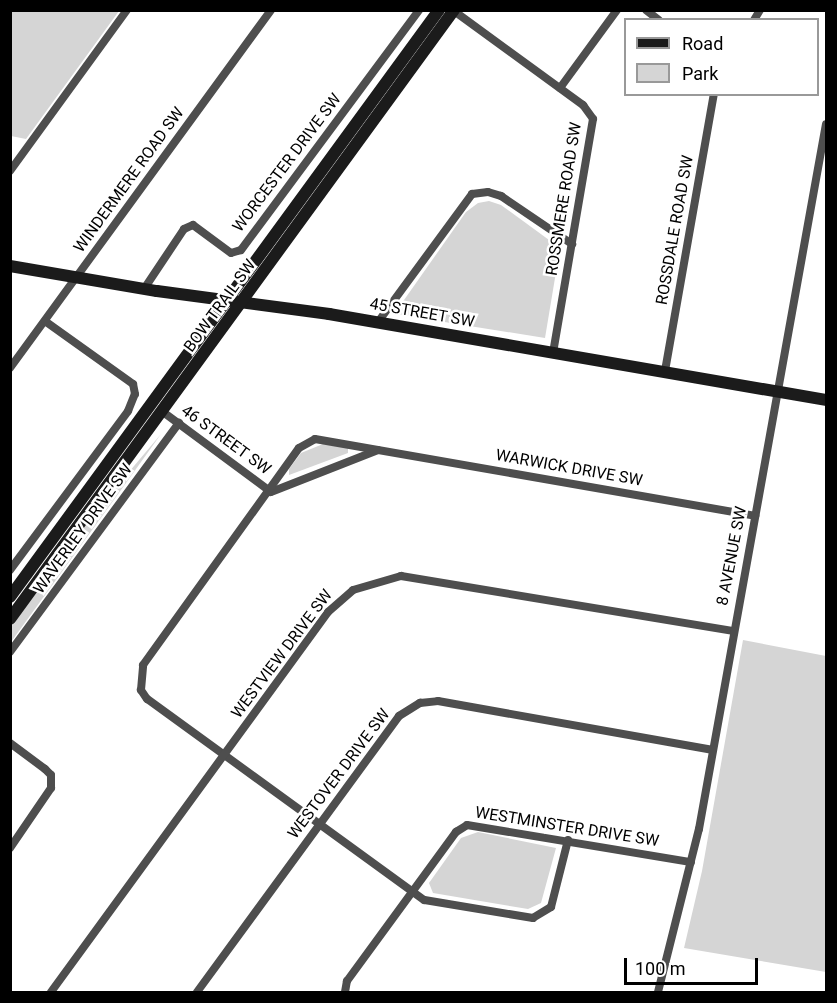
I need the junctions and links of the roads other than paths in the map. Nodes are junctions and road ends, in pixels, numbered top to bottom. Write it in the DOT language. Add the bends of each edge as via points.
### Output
graph roads {
  1 [pos="127,10"];
  2 [pos="272,10"];
  3 [pos="419,10"];
  4 [pos="439,10"];
  5 [pos="617,10"];
  6 [pos="454,11"];
  7 [pos="560,88"];
  8 [pos="714,96"];
  9 [pos="826,124"];
  10 [pos="10,171"];
  11 [pos="572,244"];
  12 [pos="10,266"];
  13 [pos="76,277"];
  14 [pos="144,289"];
  15 [pos="226,300"];
  16 [pos="244,302"];
  17 [pos="45,321"];
  18 [pos="378,322"];
  19 [pos="553,352"];
  20 [pos="10,368"];
  21 [pos="665,371"];
  22 [pos="778,391"];
  23 [pos="826,400"];
  24 [pos="163,412"];
  25 [pos="179,423"];
  26 [pos="378,450"];
  27 [pos="271,492"];
  28 [pos="755,516"];
  29 [pos="10,570"];
  30 [pos="10,597"];
  31 [pos="10,619"];
  32 [pos="732,631"];
  33 [pos="10,652"];
  34 [pos="10,743"];
  35 [pos="712,750"];
  36 [pos="224,756"];
  37 [pos="319,825"];
  38 [pos="568,840"];
  39 [pos="10,848"];
  40 [pos="691,862"];
  41 [pos="413,894"];
  42 [pos="51,993"];
  43 [pos="197,993"];
  44 [pos="345,993"];
  45 [pos="658,993"];
  1 -- 10 [label="street"];
  2 -- 13 [label="street, WINDERMERE ROAD SW"];
  3 -- 14 [label="street, WORCESTER DRIVE SW" via="241,250 231,253 193,225 184,229"];
  4 -- 15 [label="main road, BOW TRAIL SW"];
  5 -- 7 [label="street"];
  6 -- 7 [label="street, ROSSMERE ROAD SW"];
  6 -- 16 [label="main road, BOW TRAIL SW"];
  7 -- 11 [label="street, ROSSMERE ROAD SW" via="586,108 594,124"];
  8 -- 21 [label="street, ROSSDALE ROAD SW"];
  9 -- 22 [label="street, 8 AVENUE SW"];
  11 -- 18 [label="street" via="501,196 488,192 472,194"];
  11 -- 19 [label="street, ROSSMERE ROAD SW"];
  12 -- 13 [label="main road, 45 STREET SW"];
  13 -- 14 [label="main road, 45 STREET SW"];
  13 -- 17 [label="street, WINDERMERE ROAD SW"];
  14 -- 15 [label="main road, 45 STREET SW"];
  15 -- 16 [label="main road, 45 STREET SW"];
  15 -- 30 [label="main road, BOW TRAIL SW"];
  16 -- 18 [label="main road, 45 STREET SW"];
  16 -- 24 [label="main road, BOW TRAIL SW"];
  17 -- 20 [label="street, WINDERMERE ROAD SW"];
  17 -- 29 [label="street" via="133,384 135,394 128,411"];
  18 -- 19 [label="main road, 45 STREET SW"];
  19 -- 21 [label="main road, 45 STREET SW"];
  21 -- 22 [label="main road, 45 STREET SW"];
  22 -- 23 [label="main road, 45 STREET SW"];
  22 -- 28 [label="street, 8 AVENUE SW"];
  24 -- 25 [label="street, 46 STREET SW"];
  24 -- 31 [label="main road, BOW TRAIL SW"];
  25 -- 27 [label="street, 46 STREET SW"];
  25 -- 33 [label="street, WAVERLEY DRIVE SW"];
  26 -- 27 [label="street"];
  26 -- 27 [label="street, WARWICK DRIVE SW" via="326,439 310,441 289,462"];
  26 -- 28 [label="street, WARWICK DRIVE SW"];
  27 -- 36 [label="street, WARWICK DRIVE SW" via="143,665 140,676 147,699"];
  28 -- 32 [label="street, 8 AVENUE SW"];
  32 -- 35 [label="street, 8 AVENUE SW"];
  32 -- 36 [label="street, WESTVIEW DRIVE SW" via="410,577 387,577 352,590 332,606"];
  34 -- 39 [label="street" via="51,775 51,788"];
  35 -- 37 [label="street, WESTOVER DRIVE SW" via="429,700 399,716"];
  35 -- 40 [label="street, 8 AVENUE SW"];
  36 -- 37 [label="street"];
  36 -- 42 [label="street, WESTVIEW DRIVE SW"];
  37 -- 41 [label="street"];
  37 -- 43 [label="street, WESTOVER DRIVE SW"];
  38 -- 40 [label="street, WESTMINSTER DRIVE SW"];
  38 -- 41 [label="street, WESTMINSTER DRIVE SW" via="466,825 456,832"];
  38 -- 41 [label="street" via="551,907 533,918 424,900"];
  40 -- 45 [label="street, 8 AVENUE SW"];
  41 -- 44 [label="street, WESTMINSTER DRIVE SW" via="347,981"];
}
